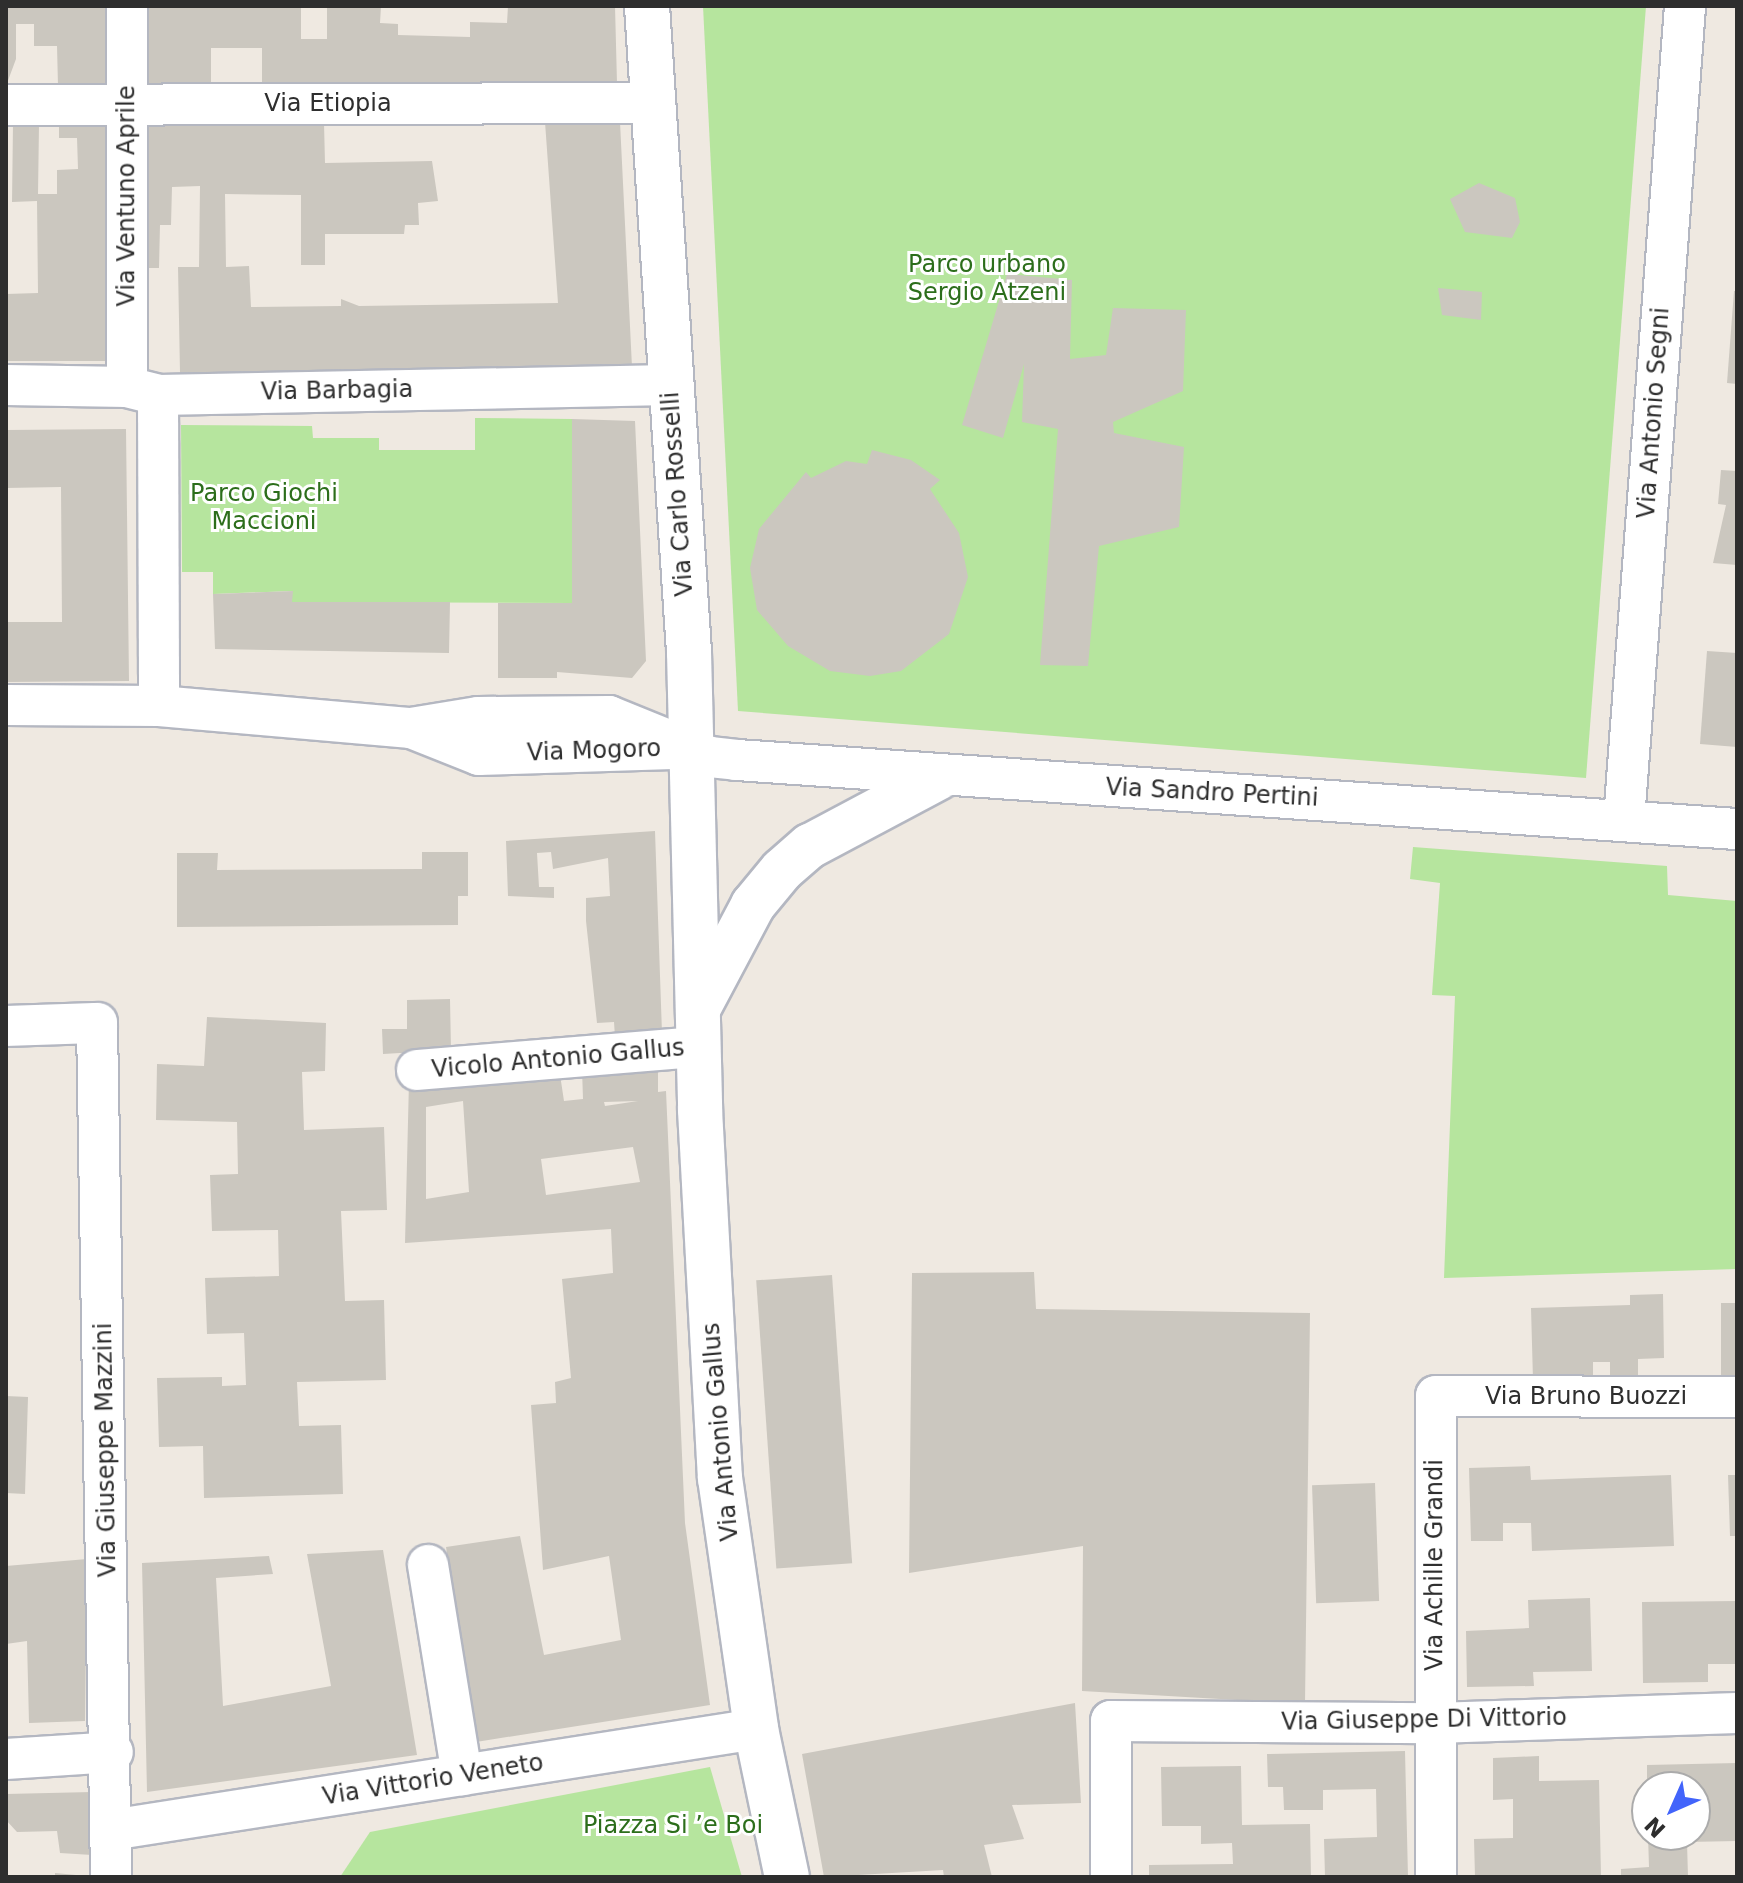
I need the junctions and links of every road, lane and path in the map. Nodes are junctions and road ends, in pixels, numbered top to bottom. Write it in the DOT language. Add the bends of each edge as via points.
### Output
graph roads {
  1 [pos="127,6"];
  2 [pos="647,6"];
  3 [pos="1685,6"];
  4 [pos="651,103"];
  5 [pos="6,105"];
  6 [pos="127,106"];
  7 [pos="6,385"];
  8 [pos="670,385"];
  9 [pos="143,391"];
  10 [pos="6,705"];
  11 [pos="159,706"];
  12 [pos="689,748"];
  13 [pos="938,778"];
  14 [pos="1624,820"];
  15 [pos="1737,829"];
  16 [pos="697,1014"];
  17 [pos="6,1026"];
  18 [pos="417,1070"];
  19 [pos="1436,1396"];
  20 [pos="1737,1397"];
  21 [pos="428,1565"];
  22 [pos="1737,1713"];
  23 [pos="1435,1723"];
  24 [pos="756,1729"];
  25 [pos="113,1752"];
  26 [pos="6,1759"];
  27 [pos="462,1775"];
  28 [pos="111,1830"];
  29 [pos="111,1877"];
  30 [pos="787,1877"];
  31 [pos="1111,1877"];
  32 [pos="1436,1877"];
  1 -- 6 [label="street, Via Ventuno Aprile"];
  2 -- 4 [label="street, Via Carlo Rosselli"];
  3 -- 14 [label="street, Via Antonio Segni"];
  4 -- 6 [label="street, Via Etiopia"];
  4 -- 8 [label="street, Via Carlo Rosselli"];
  5 -- 6 [label="street, Via Etiopia"];
  6 -- 9 [label="street, Via Ventuno Aprile"];
  7 -- 9 [label="street, Via Barbagia"];
  8 -- 9 [label="street, Via Barbagia"];
  8 -- 12 [label="street, Via Carlo Rosselli"];
  9 -- 11 [label="street, Via Ventuno Aprile"];
  10 -- 11 [label="street, Via Mogoro"];
  11 -- 12 [label="street, Via Mogoro" via="411,728 479,755"];
  12 -- 13 [label="street, Via Sandro Pertini" via="710,757"];
  12 -- 16 [label="street, Via Carlo Rosselli"];
  13 -- 14 [label="street, Via Sandro Pertini"];
  13 -- 16 [label="street" via="810,846 782,870 753,905"];
  14 -- 15 [label="street, Via Sandro Pertini"];
  16 -- 18 [label="street, Vicolo Antonio Gallus"];
  16 -- 24 [label="street, Via Antonio Gallus" via="720,1478"];
  17 -- 25 [label="street, Via Giuseppe Mazzini" via="97,1023"];
  19 -- 20 [label="street, Via Bruno Buozzi"];
  19 -- 23 [label="street, Via Achille Grandi"];
  21 -- 27 [label="street"];
  22 -- 23 [label="street, Via Giuseppe Di Vittorio"];
  23 -- 31 [label="street, Via Giuseppe Di Vittorio" via="1111,1721"];
  23 -- 32 [label="street, Via Achille Grandi"];
  24 -- 27 [label="street, Via Vittorio Veneto"];
  24 -- 30 [label="street, Via Antonio Gallus"];
  25 -- 26 [label="street"];
  25 -- 28 [label="street, Via Giuseppe Mazzini"];
  27 -- 28 [label="street, Via Vittorio Veneto"];
  28 -- 29 [label="street, Via Giuseppe Mazzini"];
}
